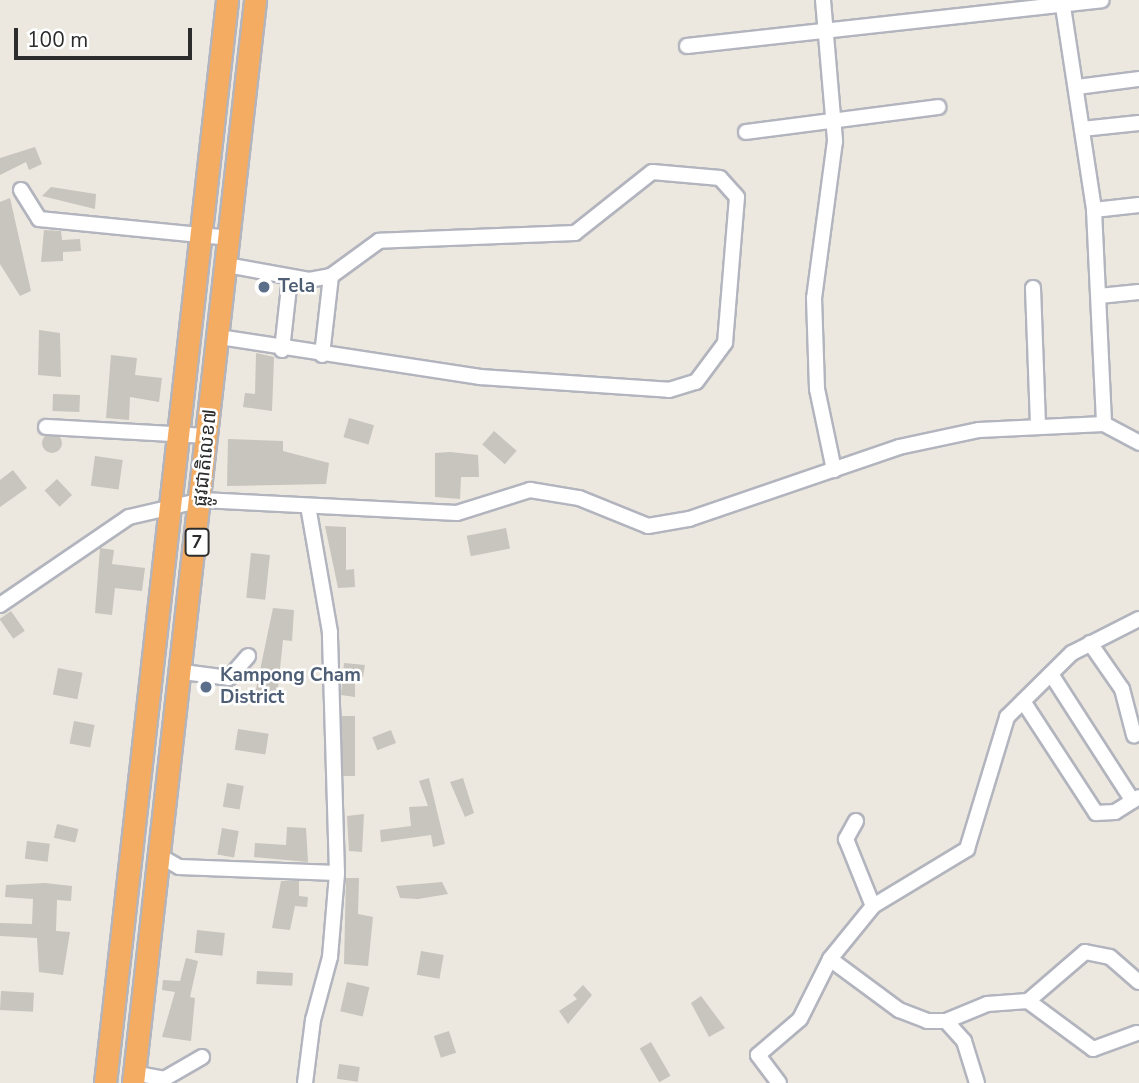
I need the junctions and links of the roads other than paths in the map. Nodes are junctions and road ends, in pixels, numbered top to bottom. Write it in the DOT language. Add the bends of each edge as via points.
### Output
graph roads {
  1 [pos="228,0"];
  2 [pos="255,0"];
  3 [pos="823,0"];
  4 [pos="1101,0"];
  5 [pos="1063,2"];
  6 [pos="826,29"];
  7 [pos="687,46"];
  8 [pos="1139,79"];
  9 [pos="1077,87"];
  10 [pos="938,107"];
  11 [pos="835,120"];
  12 [pos="1139,123"];
  13 [pos="1082,129"];
  14 [pos="746,132"];
  15 [pos="20,190"];
  16 [pos="1139,205"];
  17 [pos="1094,210"];
  18 [pos="230,238"];
  19 [pos="227,265"];
  20 [pos="331,276"];
  21 [pos="290,277"];
  22 [pos="1033,288"];
  23 [pos="1139,292"];
  24 [pos="1099,296"];
  25 [pos="219,337"];
  26 [pos="282,349"];
  27 [pos="322,355"];
  28 [pos="1104,424"];
  29 [pos="1038,425"];
  30 [pos="47,427"];
  31 [pos="209,436"];
  32 [pos="1139,443"];
  33 [pos="834,470"];
  34 [pos="202,500"];
  35 [pos="308,506"];
  36 [pos="0,606"];
  37 [pos="1139,619"];
  38 [pos="1090,643"];
  39 [pos="248,656"];
  40 [pos="183,672"];
  41 [pos="1051,674"];
  42 [pos="1023,701"];
  43 [pos="1134,735"];
  44 [pos="1136,799"];
  45 [pos="856,821"];
  46 [pos="160,856"];
  47 [pos="337,873"];
  48 [pos="873,905"];
  49 [pos="830,959"];
  50 [pos="1139,982"];
  51 [pos="1028,1001"];
  52 [pos="946,1021"];
  53 [pos="1137,1033"];
  54 [pos="202,1057"];
  55 [pos="133,1078"];
  56 [pos="105,1083"];
  57 [pos="305,1083"];
  58 [pos="779,1083"];
  59 [pos="977,1083"];
  1 -- 56 [label="highway, ផ្លូវជាតិលេខ៧ / 7"];
  2 -- 18 [label="highway, ផ្លូវជាតិលេខ៧ / 7"];
  3 -- 6 [label="street"];
  4 -- 5 [label="street"];
  5 -- 6 [label="street"];
  5 -- 9 [label="street"];
  6 -- 7 [label="street"];
  6 -- 11 [label="street"];
  8 -- 9 [label="street"];
  9 -- 13 [label="street"];
  10 -- 11 [label="street"];
  11 -- 14 [label="street"];
  11 -- 33 [label="street" via="814,298 817,389"];
  12 -- 13 [label="street"];
  13 -- 17 [label="street"];
  15 -- 18 [label="street" via="39,219"];
  16 -- 17 [label="street"];
  17 -- 24 [label="street"];
  18 -- 19 [label="highway, ផ្លូវជាតិលេខ៧ / 7"];
  19 -- 21 [label="street"];
  19 -- 25 [label="highway, ផ្លូវជាតិលេខ៧ / 7"];
  20 -- 21 [label="street"];
  20 -- 27 [label="street"];
  20 -- 27 [label="street" via="379,241 575,233 652,172 720,178 737,197 725,342 696,382 669,390 480,377"];
  21 -- 26 [label="street"];
  22 -- 29 [label="street"];
  23 -- 24 [label="street"];
  24 -- 28 [label="street"];
  25 -- 26 [label="street"];
  25 -- 31 [label="highway, ផ្លូវជាតិលេខ៧ / 7"];
  26 -- 27 [label="street"];
  28 -- 29 [label="street"];
  28 -- 32 [label="street"];
  29 -- 33 [label="street" via="899,447"];
  30 -- 31 [label="street"];
  31 -- 34 [label="highway, ផ្លូវជាតិលេខ៧ / 7"];
  33 -- 35 [label="street" via="689,519 649,526 579,498 530,490 457,513"];
  34 -- 35 [label="street"];
  34 -- 36 [label="street" via="129,517"];
  34 -- 40 [label="highway, ផ្លូវជាតិលេខ៧ / 7"];
  35 -- 47 [label="street" via="330,632"];
  37 -- 38 [label="street"];
  38 -- 41 [label="street"];
  38 -- 43 [label="street" via="1122,690"];
  39 -- 40 [label="street" via="229,678"];
  40 -- 46 [label="highway, ផ្លូវជាតិលេខ៧ / 7"];
  41 -- 42 [label="street"];
  41 -- 44 [label="street"];
  42 -- 44 [label="street" via="1096,813"];
  42 -- 48 [label="street" via="1007,717 967,849"];
  45 -- 48 [label="street" via="846,839"];
  46 -- 47 [label="street" via="179,867"];
  46 -- 55 [label="highway, ផ្លូវជាតិលេខ៧ / 7"];
  47 -- 57 [label="street" via="330,957 313,1020"];
  48 -- 49 [label="street"];
  49 -- 52 [label="street" via="899,1010"];
  49 -- 58 [label="street" via="800,1018 758,1055"];
  50 -- 51 [label="street" via="1110,957 1085,952"];
  51 -- 52 [label="street" via="987,1004"];
  51 -- 53 [label="street" via="1094,1049"];
  52 -- 59 [label="street" via="964,1041"];
  54 -- 55 [label="street" via="164,1079"];
}
